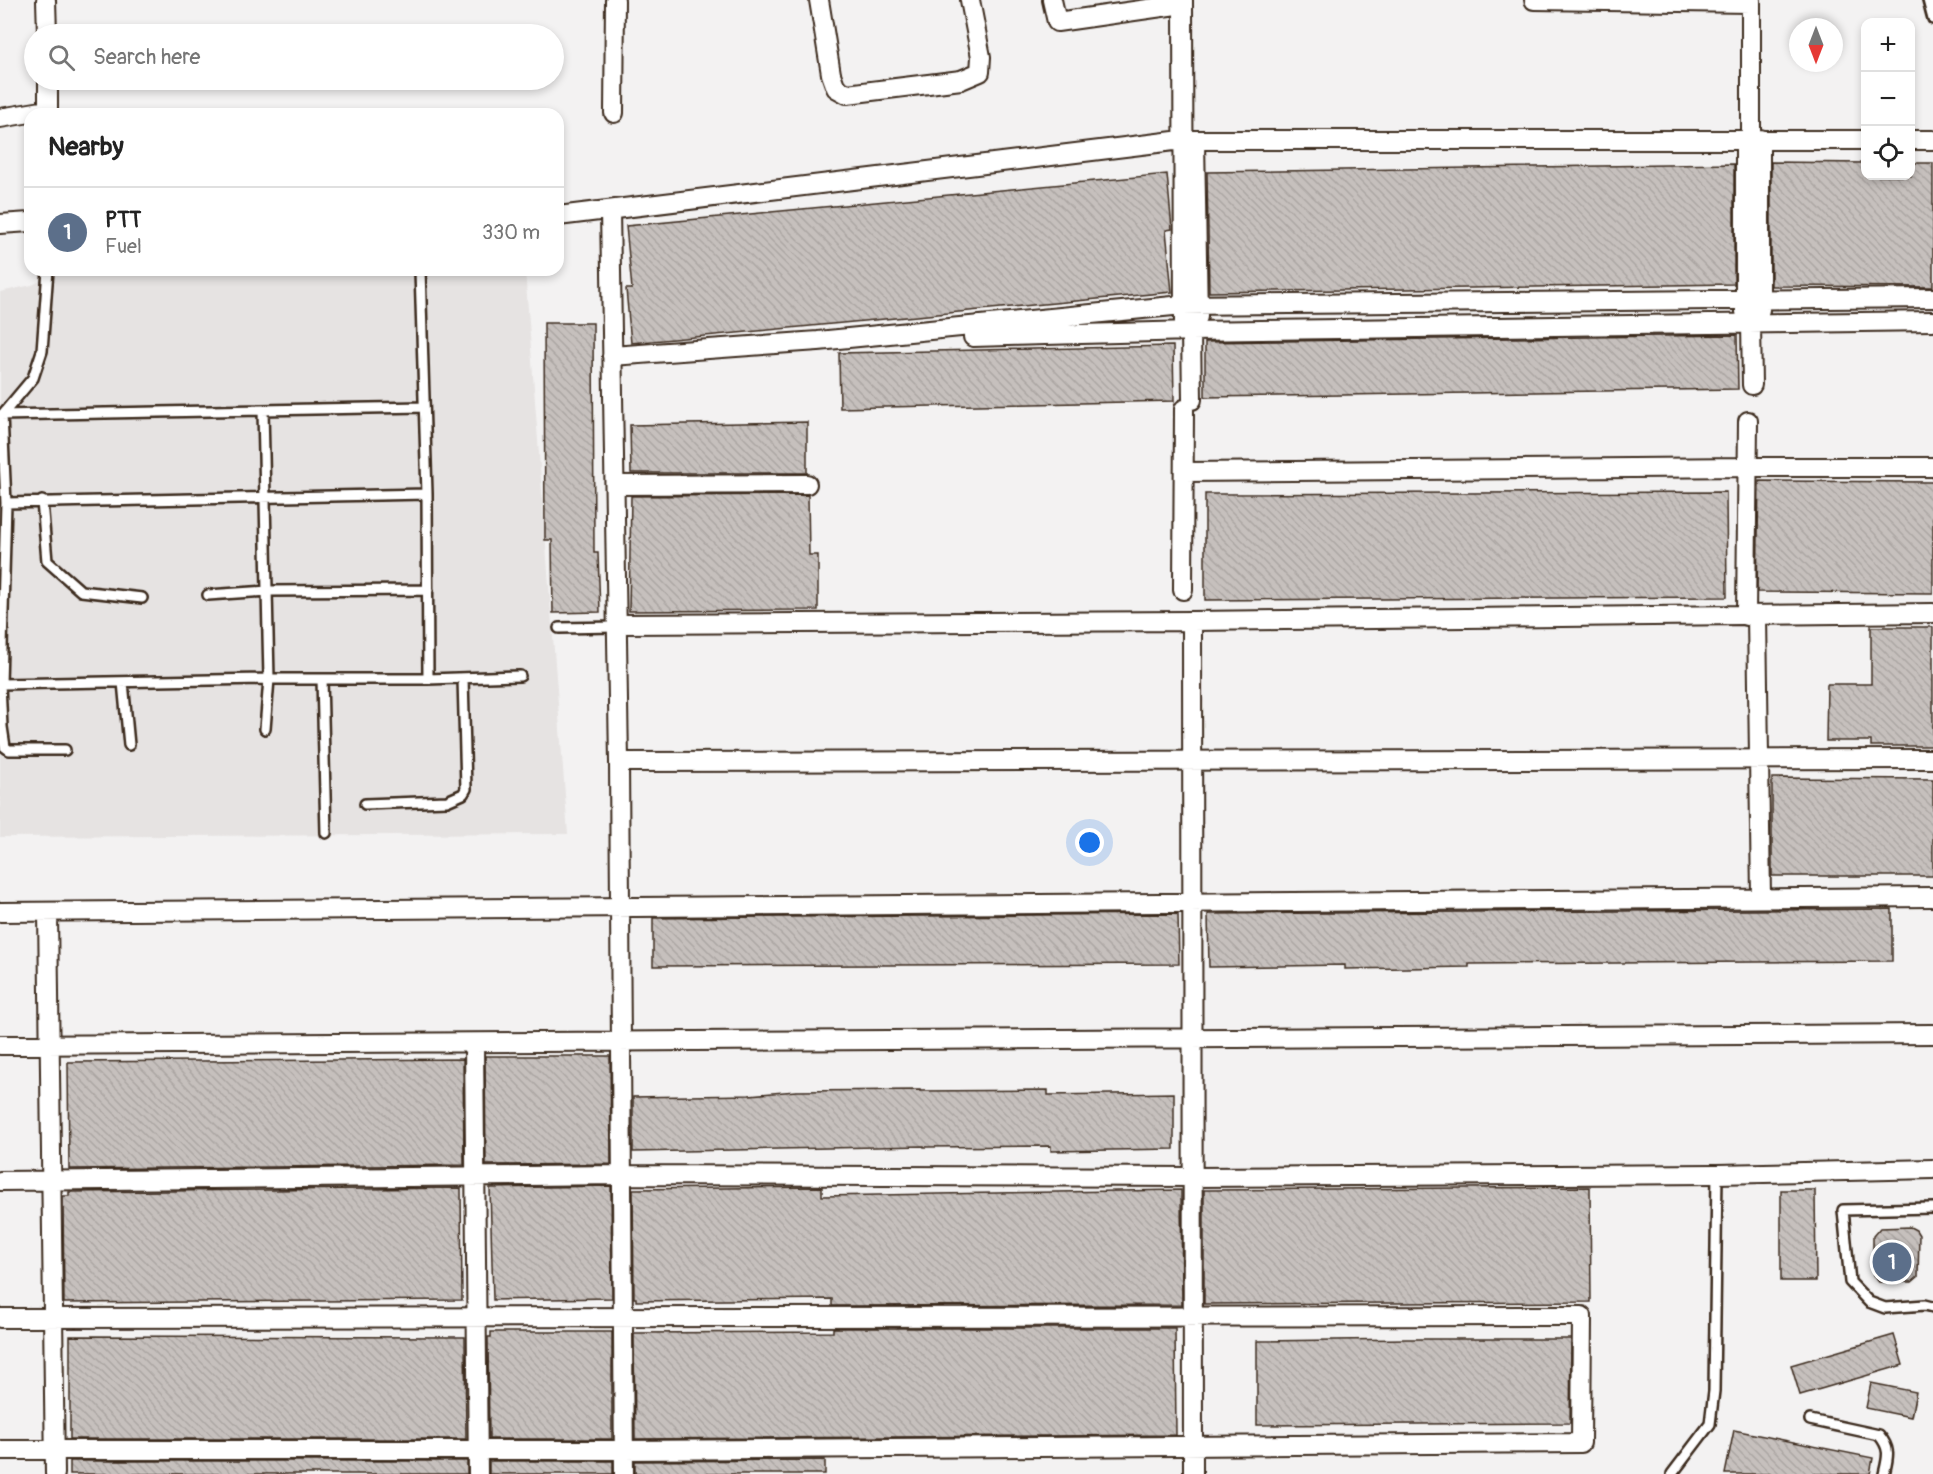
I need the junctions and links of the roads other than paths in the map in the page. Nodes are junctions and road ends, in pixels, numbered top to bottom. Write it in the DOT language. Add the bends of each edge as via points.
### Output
graph roads {
  1 [pos="46,0"];
  2 [pos="615,0"];
  3 [pos="819,0"];
  4 [pos="970,0"];
  5 [pos="1052,0"];
  6 [pos="1534,0"];
  7 [pos="1928,0"];
  8 [pos="1664,1"];
  9 [pos="1183,2"];
  10 [pos="1751,2"];
  11 [pos="1933,19"];
  12 [pos="47,24"];
  13 [pos="48,90"];
  14 [pos="48,108"];
  15 [pos="614,113"];
  16 [pos="24,115"];
  17 [pos="0,118"];
  18 [pos="1189,140"];
  19 [pos="1752,140"];
  20 [pos="1861,140"];
  21 [pos="1915,140"];
  22 [pos="1933,140"];
  23 [pos="610,210"];
  24 [pos="564,215"];
  25 [pos="24,222"];
  26 [pos="0,224"];
  27 [pos="48,276"];
  28 [pos="420,276"];
  29 [pos="1933,298"];
  30 [pos="1753,299"];
  31 [pos="1190,305"];
  32 [pos="1933,321"];
  33 [pos="1752,323"];
  34 [pos="1191,331"];
  35 [pos="818,341"];
  36 [pos="612,356"];
  37 [pos="1752,385"];
  38 [pos="424,407"];
  39 [pos="263,410"];
  40 [pos="1,415"];
  41 [pos="1748,421"];
  42 [pos="1747,466"];
  43 [pos="1933,467"];
  44 [pos="1184,472"];
  45 [pos="807,484"];
  46 [pos="615,485"];
  47 [pos="427,494"];
  48 [pos="265,497"];
  49 [pos="42,501"];
  50 [pos="6,503"];
  51 [pos="428,590"];
  52 [pos="1183,590"];
  53 [pos="268,591"];
  54 [pos="208,595"];
  55 [pos="142,598"];
  56 [pos="1933,613"];
  57 [pos="1752,616"];
  58 [pos="1192,621"];
  59 [pos="617,626"];
  60 [pos="559,628"];
  61 [pos="520,676"];
  62 [pos="463,678"];
  63 [pos="269,679"];
  64 [pos="322,679"];
  65 [pos="428,679"];
  66 [pos="123,682"];
  67 [pos="1,684"];
  68 [pos="265,729"];
  69 [pos="1,739"];
  70 [pos="129,745"];
  71 [pos="65,750"];
  72 [pos="1760,759"];
  73 [pos="1933,759"];
  74 [pos="1192,761"];
  75 [pos="619,762"];
  76 [pos="364,804"];
  77 [pos="326,833"];
  78 [pos="1761,897"];
  79 [pos="1933,897"];
  80 [pos="1193,903"];
  81 [pos="620,907"];
  82 [pos="0,912"];
  83 [pos="48,912"];
  84 [pos="1933,1034"];
  85 [pos="1193,1037"];
  86 [pos="620,1042"];
  87 [pos="474,1043"];
  88 [pos="0,1045"];
  89 [pos="51,1045"];
  90 [pos="1933,1169"];
  91 [pos="1717,1174"];
  92 [pos="621,1175"];
  93 [pos="475,1176"];
  94 [pos="1194,1177"];
  95 [pos="0,1180"];
  96 [pos="52,1180"];
  97 [pos="1933,1208"];
  98 [pos="1933,1307"];
  99 [pos="1192,1316"];
  100 [pos="622,1317"];
  101 [pos="0,1318"];
  102 [pos="53,1318"];
  103 [pos="477,1318"];
  104 [pos="1810,1420"];
  105 [pos="1193,1446"];
  106 [pos="0,1450"];
  107 [pos="54,1450"];
  108 [pos="478,1450"];
  109 [pos="624,1450"];
  110 [pos="55,1474"];
  111 [pos="478,1474"];
  112 [pos="624,1474"];
  113 [pos="1193,1474"];
  114 [pos="1672,1474"];
  115 [pos="1884,1474"];
  1 -- 12 [label="street"];
  2 -- 15 [label="street"];
  3 -- 4 [label="street" via="831,74 836,88 847,94 961,80 980,72 981,57"];
  5 -- 9 [label="street" via="1057,22"];
  6 -- 8 [label="street"];
  7 -- 11 [label="lane"];
  8 -- 10 [label="street"];
  9 -- 18 [label="street"];
  10 -- 19 [label="street"];
  13 -- 14 [label="street"];
  16 -- 17 [label="street"];
  18 -- 19 [label="street"];
  18 -- 23 [label="street"];
  18 -- 31 [label="street"];
  19 -- 20 [label="street"];
  19 -- 30 [label="street"];
  21 -- 22 [label="street"];
  23 -- 24 [label="street"];
  23 -- 36 [label="street"];
  25 -- 26 [label="street"];
  27 -- 40 [label="lane" via="42,351 33,378"];
  28 -- 38 [label="lane"];
  29 -- 30 [label="street"];
  30 -- 31 [label="street"];
  30 -- 33 [label="street"];
  31 -- 34 [label="street"];
  31 -- 35 [label="street"];
  32 -- 33 [label="street"];
  33 -- 34 [label="street"];
  33 -- 37 [label="street"];
  34 -- 35 [label="street"];
  34 -- 44 [label="street"];
  35 -- 36 [label="street"];
  36 -- 46 [label="street"];
  38 -- 39 [label="lane"];
  38 -- 47 [label="lane"];
  39 -- 40 [label="lane"];
  39 -- 48 [label="lane"];
  40 -- 50 [label="lane"];
  41 -- 42 [label="street"];
  42 -- 43 [label="street"];
  42 -- 44 [label="street"];
  42 -- 57 [label="street"];
  44 -- 52 [label="street"];
  45 -- 46 [label="street"];
  46 -- 59 [label="street"];
  47 -- 48 [label="lane"];
  47 -- 51 [label="lane"];
  48 -- 49 [label="lane"];
  48 -- 53 [label="lane"];
  49 -- 50 [label="lane"];
  49 -- 55 [label="lane" via="47,561 81,591"];
  50 -- 67 [label="lane"];
  51 -- 53 [label="lane"];
  51 -- 65 [label="lane"];
  53 -- 54 [label="lane"];
  53 -- 63 [label="lane"];
  56 -- 57 [label="street"];
  57 -- 58 [label="street"];
  57 -- 72 [label="street"];
  58 -- 59 [label="street"];
  58 -- 74 [label="street"];
  59 -- 60 [label="lane"];
  59 -- 75 [label="street"];
  61 -- 62 [label="lane"];
  62 -- 65 [label="lane"];
  62 -- 76 [label="lane" via="463,794 447,801"];
  63 -- 64 [label="lane"];
  63 -- 66 [label="lane"];
  63 -- 68 [label="lane"];
  64 -- 65 [label="lane"];
  64 -- 77 [label="lane"];
  66 -- 67 [label="lane"];
  66 -- 70 [label="lane"];
  67 -- 69 [label="lane"];
  69 -- 71 [label="lane" via="9,750"];
  72 -- 73 [label="street"];
  72 -- 74 [label="street"];
  72 -- 78 [label="street"];
  74 -- 75 [label="street"];
  74 -- 80 [label="street"];
  75 -- 81 [label="street"];
  78 -- 79 [label="street"];
  78 -- 80 [label="street"];
  80 -- 81 [label="street"];
  80 -- 85 [label="street"];
  81 -- 83 [label="street"];
  81 -- 86 [label="street"];
  82 -- 83 [label="street"];
  83 -- 89 [label="street"];
  84 -- 85 [label="street"];
  85 -- 86 [label="street"];
  85 -- 94 [label="street"];
  86 -- 87 [label="street"];
  86 -- 92 [label="street"];
  87 -- 89 [label="street"];
  87 -- 93 [label="street"];
  88 -- 89 [label="street"];
  89 -- 96 [label="street"];
  90 -- 91 [label="street"];
  91 -- 94 [label="street"];
  91 -- 114 [label="lane" via="1714,1391 1710,1424"];
  92 -- 93 [label="street"];
  92 -- 94 [label="street"];
  92 -- 100 [label="street"];
  93 -- 96 [label="street"];
  93 -- 103 [label="street"];
  94 -- 99 [label="street"];
  95 -- 96 [label="street"];
  96 -- 102 [label="street"];
  97 -- 98 [label="lane" via="1843,1210 1850,1282 1869,1302 1885,1308"];
  99 -- 100 [label="street"];
  99 -- 105 [label="street"];
  99 -- 105 [label="street" via="1582,1316 1581,1443"];
  100 -- 103 [label="street"];
  100 -- 109 [label="street"];
  101 -- 102 [label="street"];
  102 -- 103 [label="street"];
  102 -- 107 [label="street"];
  103 -- 108 [label="street"];
  104 -- 115 [label="lane" via="1879,1435 1886,1443 1888,1455"];
  105 -- 109 [label="street"];
  105 -- 113 [label="street"];
  106 -- 107 [label="street"];
  107 -- 108 [label="street"];
  107 -- 110 [label="street"];
  108 -- 109 [label="street"];
  108 -- 111 [label="street"];
  109 -- 112 [label="street"];
}
